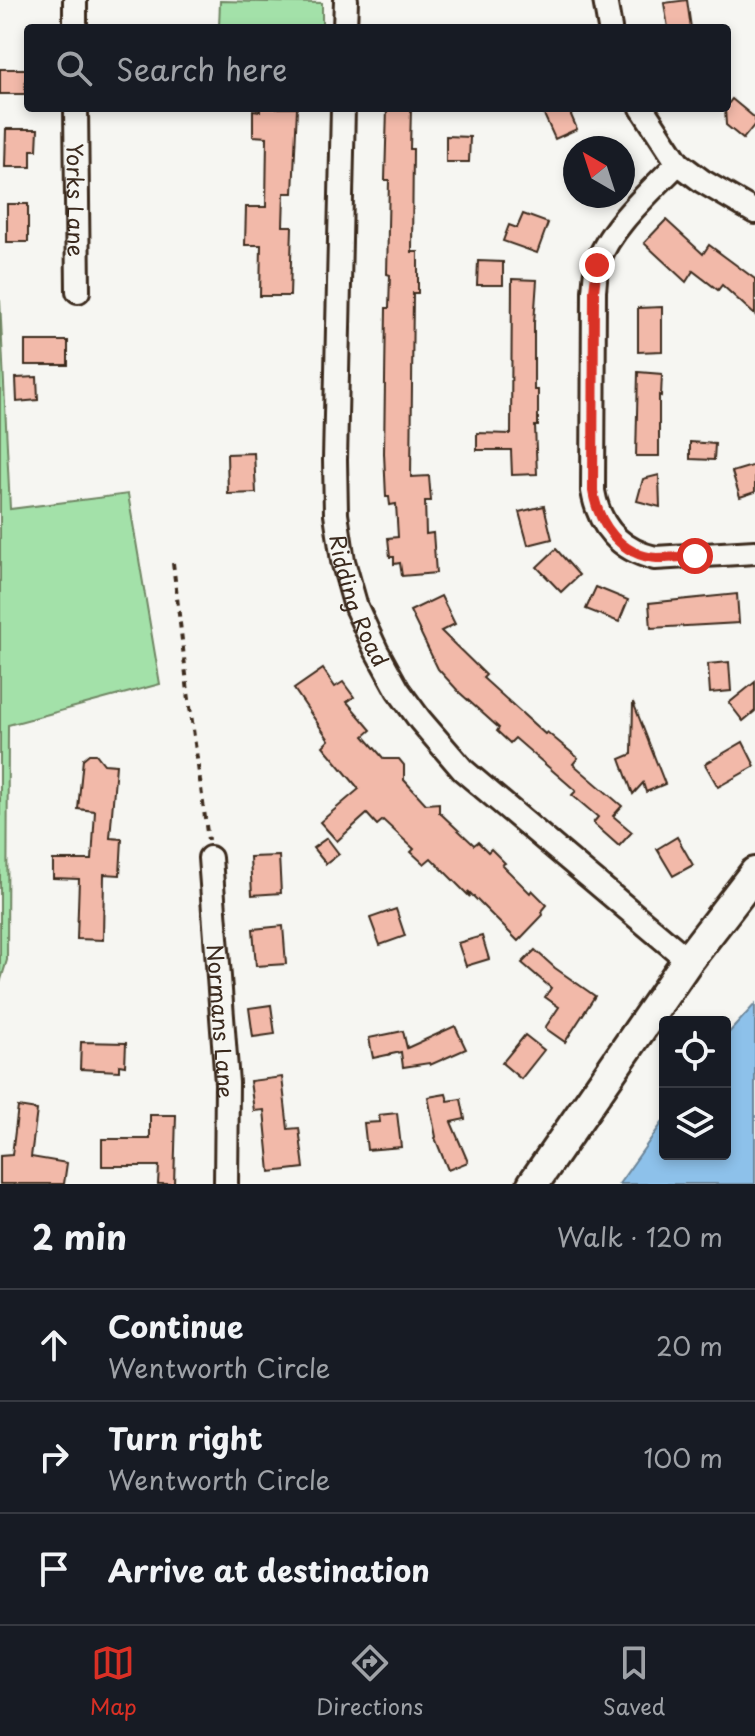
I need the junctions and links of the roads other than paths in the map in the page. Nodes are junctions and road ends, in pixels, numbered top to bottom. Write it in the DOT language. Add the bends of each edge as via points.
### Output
graph roads {
  1 [pos="75,0"];
  2 [pos="346,0"];
  3 [pos="605,0"];
  4 [pos="75,24"];
  5 [pos="345,24"];
  6 [pos="609,24"];
  7 [pos="76,112"];
  8 [pos="343,112"];
  9 [pos="645,112"];
  10 [pos="678,163"];
  11 [pos="755,212"];
  12 [pos="78,291"];
  13 [pos="755,552"];
  14 [pos="210,858"];
  15 [pos="755,873"];
  16 [pos="688,960"];
  17 [pos="226,1184"];
  18 [pos="533,1184"];
  1 -- 4 [label="street"];
  2 -- 5 [label="street"];
  3 -- 6 [label="street"];
  7 -- 12 [label="street, Yorks Lane"];
  8 -- 16 [label="street, Ridding Road" via="336,514 356,607 398,690 463,770"];
  9 -- 10 [label="street"];
  10 -- 11 [label="street"];
  10 -- 13 [label="street" via="616,228 597,265 595,503 612,534 642,555"];
  14 -- 17 [label="street, Normans Lane" via="227,1083"];
  15 -- 16 [label="street"];
  16 -- 18 [label="street"];
}
